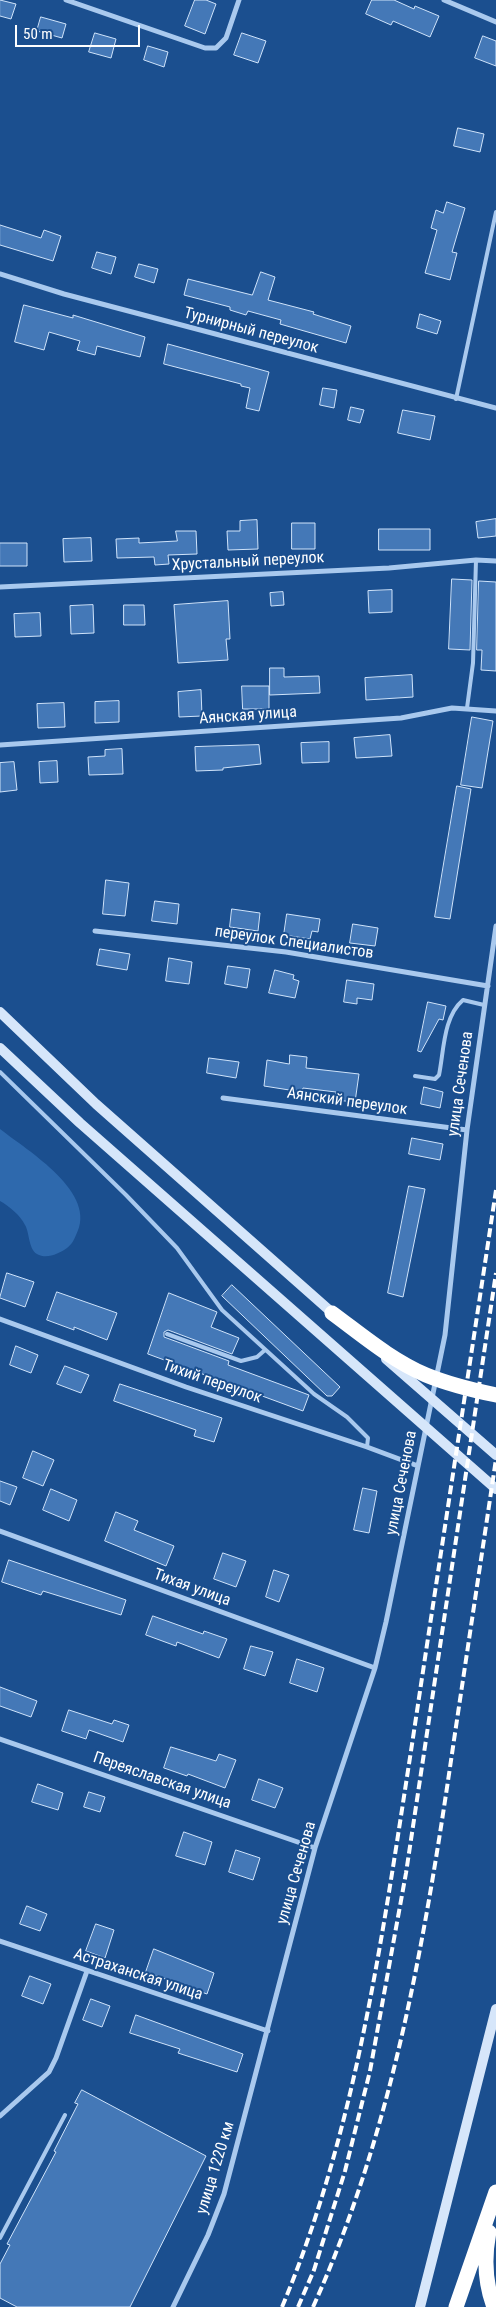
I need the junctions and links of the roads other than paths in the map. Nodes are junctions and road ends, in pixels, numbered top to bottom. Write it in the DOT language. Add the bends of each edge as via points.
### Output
graph roads {
  1 [pos="66,0"];
  2 [pos="239,0"];
  3 [pos="444,0"];
  4 [pos="496,22"];
  5 [pos="496,212"];
  6 [pos="0,274"];
  7 [pos="456,399"];
  8 [pos="496,408"];
  9 [pos="476,560"];
  10 [pos="496,561"];
  11 [pos="0,587"];
  12 [pos="467,708"];
  13 [pos="496,711"];
  14 [pos="0,745"];
  15 [pos="496,926"];
  16 [pos="96,931"];
  17 [pos="488,986"];
  18 [pos="484,1005"];
  19 [pos="0,1012"];
  20 [pos="0,1048"];
  21 [pos="0,1072"];
  22 [pos="415,1076"];
  23 [pos="223,1098"];
  24 [pos="467,1130"];
  25 [pos="332,1313"];
  26 [pos="0,1319"];
  27 [pos="167,1334"];
  28 [pos="264,1350"];
  29 [pos="496,1396"];
  30 [pos="367,1447"];
  31 [pos="496,1455"];
  32 [pos="418,1466"];
  33 [pos="496,1491"];
  34 [pos="0,1531"];
  35 [pos="375,1668"];
  36 [pos="0,1739"];
  37 [pos="315,1848"];
  38 [pos="0,1941"];
  39 [pos="86,1971"];
  40 [pos="496,2009"];
  41 [pos="268,2031"];
  42 [pos="65,2115"];
  43 [pos="0,2116"];
  44 [pos="496,2192"];
  45 [pos="496,2198"];
  46 [pos="0,2238"];
  47 [pos="173,2307"];
  48 [pos="420,2307"];
  49 [pos="456,2307"];
  50 [pos="494,2307"];
  1 -- 2 [label="street" via="205,48 216,48 226,38"];
  3 -- 4 [label="street"];
  5 -- 7 [label="lane"];
  6 -- 7 [label="street, Турнирный переулок"];
  7 -- 8 [label="street, Турнирный переулок"];
  9 -- 10 [label="street, Хрустальный переулок"];
  9 -- 11 [label="street, Хрустальный переулок" via="389,568"];
  9 -- 12 [label="lane" via="473,663"];
  12 -- 13 [label="street, Аянская улица"];
  12 -- 14 [label="street, Аянская улица" via="401,718"];
  15 -- 17 [label="street, улица Сеченова"];
  16 -- 17 [label="street, переулок Специалистов" via="286,952"];
  17 -- 18 [label="street, улица Сеченова"];
  18 -- 22 [label="lane" via="464,1000 458,1005 450,1018 439,1075 435,1078"];
  18 -- 24 [label="street, улица Сеченова"];
  19 -- 25 [label="main road" via="96,1104"];
  20 -- 33 [label="main road" via="80,1123"];
  21 -- 28 [label="lane" via="177,1248 222,1310"];
  23 -- 24 [label="street, Аянский переулок"];
  24 -- 32 [label="street, улица Сеченова" via="445,1335"];
  25 -- 29 [label="highway" via="386,1353 425,1374"];
  25 -- 31 [label="main road"];
  26 -- 30 [label="street, Тихий переулок" via="186,1388"];
  27 -- 28 [label="lane" via="241,1361 257,1357"];
  28 -- 30 [label="lane" via="314,1394 361,1429 368,1438"];
  30 -- 32 [label="street, Тихий переулок"];
  32 -- 35 [label="street, улица Сеченова"];
  34 -- 35 [label="street, Тихая улица"];
  35 -- 37 [label="street, улица Сеченова"];
  36 -- 37 [label="street, Переяславская улица"];
  37 -- 41 [label="street, улица Сеченова"];
  38 -- 39 [label="street, Астраханская улица"];
  39 -- 41 [label="street, Астраханская улица"];
  39 -- 43 [label="street" via="49,2072"];
  40 -- 48 [label="main road"];
  41 -- 47 [label="street, улица 1220 км" via="224,2194"];
  42 -- 46 [label="lane"];
  44 -- 49 [label="highway"];
  45 -- 50 [label="highway" via="485,2263"];
}
